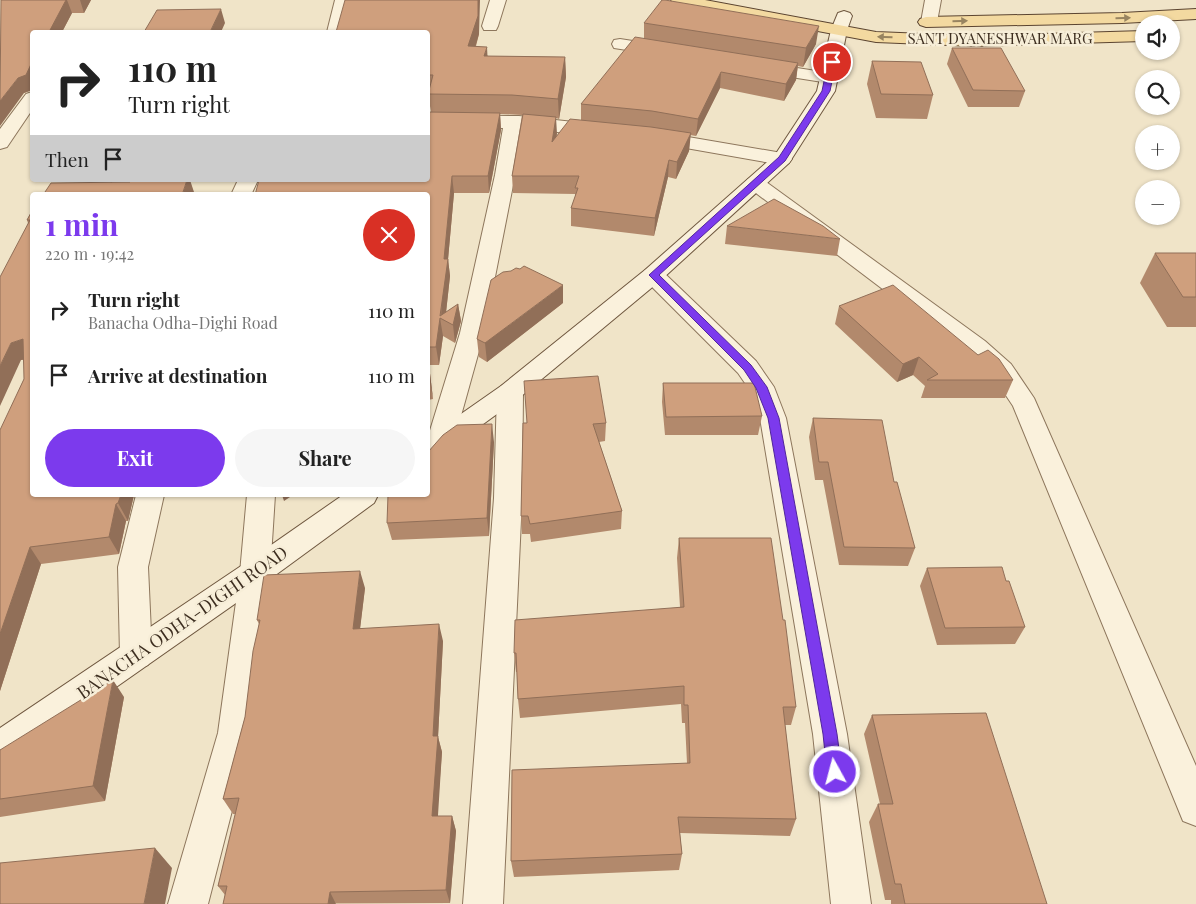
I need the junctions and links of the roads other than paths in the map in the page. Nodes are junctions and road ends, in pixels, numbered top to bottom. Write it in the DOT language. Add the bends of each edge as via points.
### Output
graph roads {
  1 [pos="343,0"];
  2 [pos="498,0"];
  3 [pos="679,0"];
  4 [pos="756,0"];
  5 [pos="933,0"];
  6 [pos="1196,14"];
  7 [pos="848,21"];
  8 [pos="910,21"];
  9 [pos="929,22"];
  10 [pos="490,26"];
  11 [pos="336,30"];
  12 [pos="1135,36"];
  13 [pos="620,44"];
  14 [pos="686,55"];
  15 [pos="743,64"];
  16 [pos="829,78"];
  17 [pos="30,100"];
  18 [pos="17,116"];
  19 [pos="430,121"];
  20 [pos="513,122"];
  21 [pos="0,143"];
  22 [pos="782,159"];
  23 [pos="754,184"];
  24 [pos="654,275"];
  25 [pos="510,392"];
  26 [pos="434,445"];
  27 [pos="150,497"];
  28 [pos="261,497"];
  29 [pos="361,497"];
  30 [pos="255,573"];
  31 [pos="136,655"];
  32 [pos="0,748"];
  33 [pos="1196,808"];
  34 [pos="188,904"];
  35 [pos="483,904"];
  36 [pos="851,904"];
  1 -- 11 [label="street"];
  2 -- 10 [label="street"];
  3 -- 7 [label="main road, SANT DYANESHWAR MARG"];
  4 -- 7 [label="main road, SANT DYANESHWAR MARG"];
  5 -- 9 [label="street"];
  9 -- 6 [label="main road, SANT DYANESHWAR MARG, one-way"];
  12 -- 7 [label="main road, SANT DYANESHWAR MARG, one-way" via="973,41 876,37"];
  7 -- 16 [label="street"];
  8 -- 9 [label="main road, SANT DYANESHWAR MARG"];
  13 -- 14 [label="street"];
  15 -- 16 [label="street"];
  16 -- 22 [label="street" via="826,91"];
  17 -- 18 [label="street"];
  18 -- 21 [label="street"];
  19 -- 20 [label="street"];
  20 -- 22 [label="street" via="626,134"];
  20 -- 26 [label="street" via="472,333"];
  22 -- 23 [label="street"];
  23 -- 24 [label="street"];
  23 -- 33 [label="street" via="976,347 1002,370 1025,404"];
  24 -- 25 [label="street"];
  24 -- 36 [label="street" via="747,367 761,387 773,418 830,734"];
  25 -- 26 [label="street"];
  25 -- 35 [label="street" via="508,498"];
  27 -- 31 [label="street" via="133,568"];
  28 -- 30 [label="street"];
  29 -- 30 [label="street, BANACHA ODHA-DIGHI ROAD"];
  30 -- 31 [label="street, BANACHA ODHA-DIGHI ROAD"];
  30 -- 34 [label="street" via="235,733"];
  31 -- 32 [label="street, BANACHA ODHA-DIGHI ROAD"];
}
